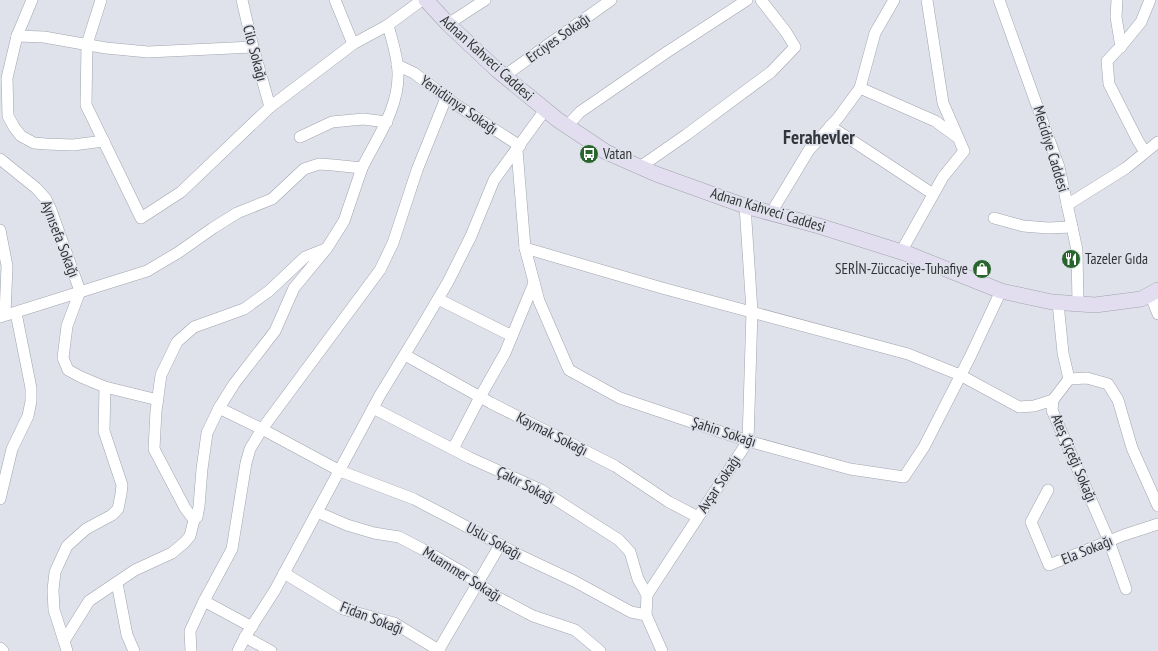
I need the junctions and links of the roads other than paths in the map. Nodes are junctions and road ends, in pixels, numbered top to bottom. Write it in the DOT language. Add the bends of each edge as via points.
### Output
graph roads {
  1 [pos="32,0"];
  2 [pos="101,0"];
  3 [pos="242,0"];
  4 [pos="335,0"];
  5 [pos="422,0"];
  6 [pos="426,0"];
  7 [pos="485,0"];
  8 [pos="611,0"];
  9 [pos="747,0"];
  10 [pos="761,0"];
  11 [pos="894,0"];
  12 [pos="927,0"];
  13 [pos="999,0"];
  14 [pos="1117,0"];
  15 [pos="1150,0"];
  16 [pos="448,24"];
  17 [pos="388,25"];
  18 [pos="17,36"];
  19 [pos="87,44"];
  20 [pos="352,44"];
  21 [pos="253,47"];
  22 [pos="1121,47"];
  23 [pos="397,64"];
  24 [pos="9,68"];
  25 [pos="504,76"];
  26 [pos="0,77"];
  27 [pos="860,88"];
  28 [pos="446,98"];
  29 [pos="270,107"];
  30 [pos="545,110"];
  31 [pos="387,122"];
  32 [pos="567,126"];
  33 [pos="830,126"];
  34 [pos="300,137"];
  35 [pos="958,138"];
  36 [pos="104,141"];
  37 [pos="1158,142"];
  38 [pos="518,148"];
  39 [pos="1145,152"];
  40 [pos="0,159"];
  41 [pos="640,167"];
  42 [pos="362,168"];
  43 [pos="933,194"];
  44 [pos="1067,205"];
  45 [pos="745,206"];
  46 [pos="771,213"];
  47 [pos="994,218"];
  48 [pos="1072,227"];
  49 [pos="0,230"];
  50 [pos="327,248"];
  51 [pos="525,248"];
  52 [pos="900,252"];
  53 [pos="534,283"];
  54 [pos="80,291"];
  55 [pos="1001,291"];
  56 [pos="1154,292"];
  57 [pos="438,299"];
  58 [pos="1058,303"];
  59 [pos="1078,304"];
  60 [pos="752,311"];
  61 [pos="16,313"];
  62 [pos="1158,314"];
  63 [pos="2,316"];
  64 [pos="512,336"];
  65 [pos="404,355"];
  66 [pos="960,375"];
  67 [pos="1068,379"];
  68 [pos="105,387"];
  69 [pos="480,397"];
  70 [pos="158,400"];
  71 [pos="1053,400"];
  72 [pos="219,408"];
  73 [pos="373,408"];
  74 [pos="262,429"];
  75 [pos="748,441"];
  76 [pos="453,448"];
  77 [pos="340,471"];
  78 [pos="1048,490"];
  79 [pos="0,499"];
  80 [pos="1158,506"];
  81 [pos="317,512"];
  82 [pos="698,517"];
  83 [pos="194,520"];
  84 [pos="1158,524"];
  85 [pos="1109,541"];
  86 [pos="500,545"];
  87 [pos="284,573"];
  88 [pos="477,582"];
  89 [pos="117,583"];
  90 [pos="1126,589"];
  91 [pos="647,595"];
  92 [pos="204,601"];
  93 [pos="646,615"];
  94 [pos="252,627"];
  95 [pos="245,637"];
  96 [pos="65,646"];
  97 [pos="0,648"];
  98 [pos="3,651"];
  99 [pos="134,651"];
  100 [pos="191,651"];
  101 [pos="238,651"];
  102 [pos="271,651"];
  103 [pos="439,651"];
  104 [pos="600,651"];
  105 [pos="662,651"];
  1 -- 18 [label="street"];
  2 -- 19 [label="street"];
  3 -- 21 [label="street, Cilo Sokağı"];
  4 -- 20 [label="street"];
  5 -- 17 [label="street"];
  6 -- 16 [label="main road, Adnan Kahveci Caddesi"];
  7 -- 16 [label="street"];
  8 -- 25 [label="street, Erciyes Sokağı"];
  9 -- 32 [label="street" via="580,112"];
  10 -- 41 [label="street" via="795,47 771,72"];
  11 -- 27 [label="street" via="875,33"];
  12 -- 35 [label="street" via="943,103"];
  13 -- 44 [label="street, Mecidiye Caddesi" via="1060,167"];
  14 -- 22 [label="street" via="1116,17"];
  15 -- 22 [label="street" via="1141,22"];
  16 -- 25 [label="main road, Adnan Kahveci Caddesi"];
  17 -- 20 [label="street"];
  17 -- 23 [label="street"];
  18 -- 19 [label="street" via="44,37"];
  18 -- 24 [label="street"];
  19 -- 21 [label="street" via="148,52"];
  19 -- 36 [label="street" via="86,105"];
  20 -- 29 [label="street"];
  21 -- 29 [label="street, Cilo Sokağı"];
  22 -- 39 [label="street" via="1107,61 1109,84"];
  23 -- 28 [label="street, Yenidünya Sokağı" via="414,73"];
  23 -- 31 [label="street" via="395,99"];
  24 -- 26 [label="street"];
  24 -- 36 [label="street" via="8,116 21,136 34,143 46,144 73,145"];
  25 -- 30 [label="main road, Adnan Kahveci Caddesi"];
  27 -- 33 [label="street"];
  27 -- 35 [label="street" via="935,121"];
  28 -- 38 [label="street, Yenidünya Sokağı"];
  28 -- 74 [label="street" via="416,170 393,243 380,270"];
  29 -- 36 [label="street" via="181,192 141,218"];
  30 -- 32 [label="main road, Adnan Kahveci Caddesi"];
  30 -- 38 [label="street"];
  31 -- 34 [label="street" via="363,119 332,122"];
  31 -- 42 [label="street"];
  32 -- 41 [label="main road, Adnan Kahveci Caddesi" via="606,152"];
  33 -- 43 [label="street"];
  33 -- 46 [label="street" via="809,150"];
  35 -- 43 [label="street" via="964,151"];
  37 -- 39 [label="street"];
  38 -- 51 [label="street, Şahin Sokağı"];
  38 -- 57 [label="street" via="494,180 471,236"];
  39 -- 44 [label="street" via="1126,168"];
  40 -- 54 [label="street, Aynısefa Sokağı" via="46,199"];
  41 -- 45 [label="main road, Adnan Kahveci Caddesi"];
  42 -- 50 [label="street" via="344,221"];
  42 -- 54 [label="street" via="319,164 304,169 272,199 237,213 147,271"];
  43 -- 52 [label="street"];
  44 -- 48 [label="street, Mecidiye Caddesi"];
  45 -- 46 [label="main road, Adnan Kahveci Caddesi"];
  45 -- 60 [label="street, Avşar Sokağı"];
  46 -- 52 [label="main road, Adnan Kahveci Caddesi"];
  47 -- 48 [label="street" via="1023,226"];
  48 -- 59 [label="street, Mecidiye Caddesi" via="1077,250"];
  49 -- 63 [label="street" via="7,266"];
  50 -- 70 [label="street" via="305,257 269,291 244,309 194,327 177,342 161,375"];
  50 -- 72 [label="street" via="294,288 275,332 234,384"];
  51 -- 53 [label="street, Şahin Sokağı"];
  51 -- 60 [label="street"];
  52 -- 55 [label="main road, Adnan Kahveci Caddesi"];
  53 -- 64 [label="street"];
  53 -- 75 [label="street, Şahin Sokağı" via="539,301 569,370 620,398"];
  54 -- 61 [label="street"];
  54 -- 68 [label="street" via="67,326 63,358 68,370"];
  55 -- 58 [label="main road, Adnan Kahveci Caddesi"];
  55 -- 66 [label="street, Şahin Sokağı"];
  56 -- 59 [label="main road, Adnan Kahveci Caddesi" via="1141,299 1095,305"];
  56 -- 62 [label="street"];
  57 -- 64 [label="street"];
  57 -- 65 [label="street"];
  58 -- 59 [label="main road, Adnan Kahveci Caddesi"];
  58 -- 67 [label="street"];
  60 -- 66 [label="street" via="908,354"];
  60 -- 75 [label="street, Avşar Sokağı"];
  61 -- 63 [label="street"];
  61 -- 79 [label="street" via="31,401 28,416 12,449"];
  64 -- 69 [label="street"];
  65 -- 69 [label="street, Kaymak Sokağı"];
  65 -- 73 [label="street"];
  66 -- 71 [label="street" via="1019,407 1034,406"];
  66 -- 75 [label="street, Şahin Sokağı" via="924,447 904,477 850,469"];
  67 -- 71 [label="street, Ateş Çiçeği Sokağı"];
  67 -- 80 [label="street" via="1087,378 1108,384 1118,400 1132,448"];
  68 -- 70 [label="street"];
  68 -- 96 [label="street" via="104,431 122,485 121,494 118,509 112,515 86,528 66,546 55,572 54,610"];
  69 -- 76 [label="street"];
  69 -- 82 [label="street, Kaymak Sokağı" via="615,466"];
  70 -- 83 [label="street" via="154,449"];
  71 -- 85 [label="street, Ateş Çiçeği Sokağı" via="1052,410"];
  72 -- 74 [label="street, Uslu Sokağı"];
  72 -- 83 [label="street" via="207,433 199,506"];
  73 -- 76 [label="street, Çakır Sokağı"];
  73 -- 77 [label="street"];
  74 -- 77 [label="street, Uslu Sokağı"];
  74 -- 92 [label="street" via="250,449 232,549"];
  75 -- 82 [label="street, Avşar Sokağı"];
  76 -- 91 [label="street, Çakır Sokağı" via="541,490 620,540 630,552 638,579"];
  77 -- 81 [label="street"];
  77 -- 86 [label="street, Uslu Sokağı" via="414,499"];
  78 -- 85 [label="street, Ela Sokağı" via="1031,522 1050,565"];
  81 -- 87 [label="street"];
  81 -- 88 [label="street, Muammer Sokağı" via="347,525 399,537"];
  82 -- 91 [label="street, Avşar Sokağı"];
  83 -- 89 [label="street" via="190,536 177,549 135,570"];
  84 -- 85 [label="street, Ela Sokağı"];
  85 -- 90 [label="street, Ateş Çiçeği Sokağı"];
  86 -- 88 [label="street"];
  86 -- 93 [label="street, Uslu Sokağı" via="631,612"];
  87 -- 94 [label="street"];
  87 -- 103 [label="street, Fidan Sokağı" via="343,609 394,623"];
  88 -- 103 [label="street"];
  88 -- 104 [label="street, Muammer Sokağı" via="497,597 534,616 574,630"];
  89 -- 96 [label="street" via="90,601"];
  89 -- 99 [label="street" via="127,635"];
  91 -- 93 [label="street"];
  92 -- 94 [label="street"];
  92 -- 100 [label="street" via="190,631"];
  93 -- 105 [label="street"];
  94 -- 95 [label="street"];
  95 -- 101 [label="street"];
  95 -- 102 [label="street"];
  97 -- 98 [label="street"];
}
